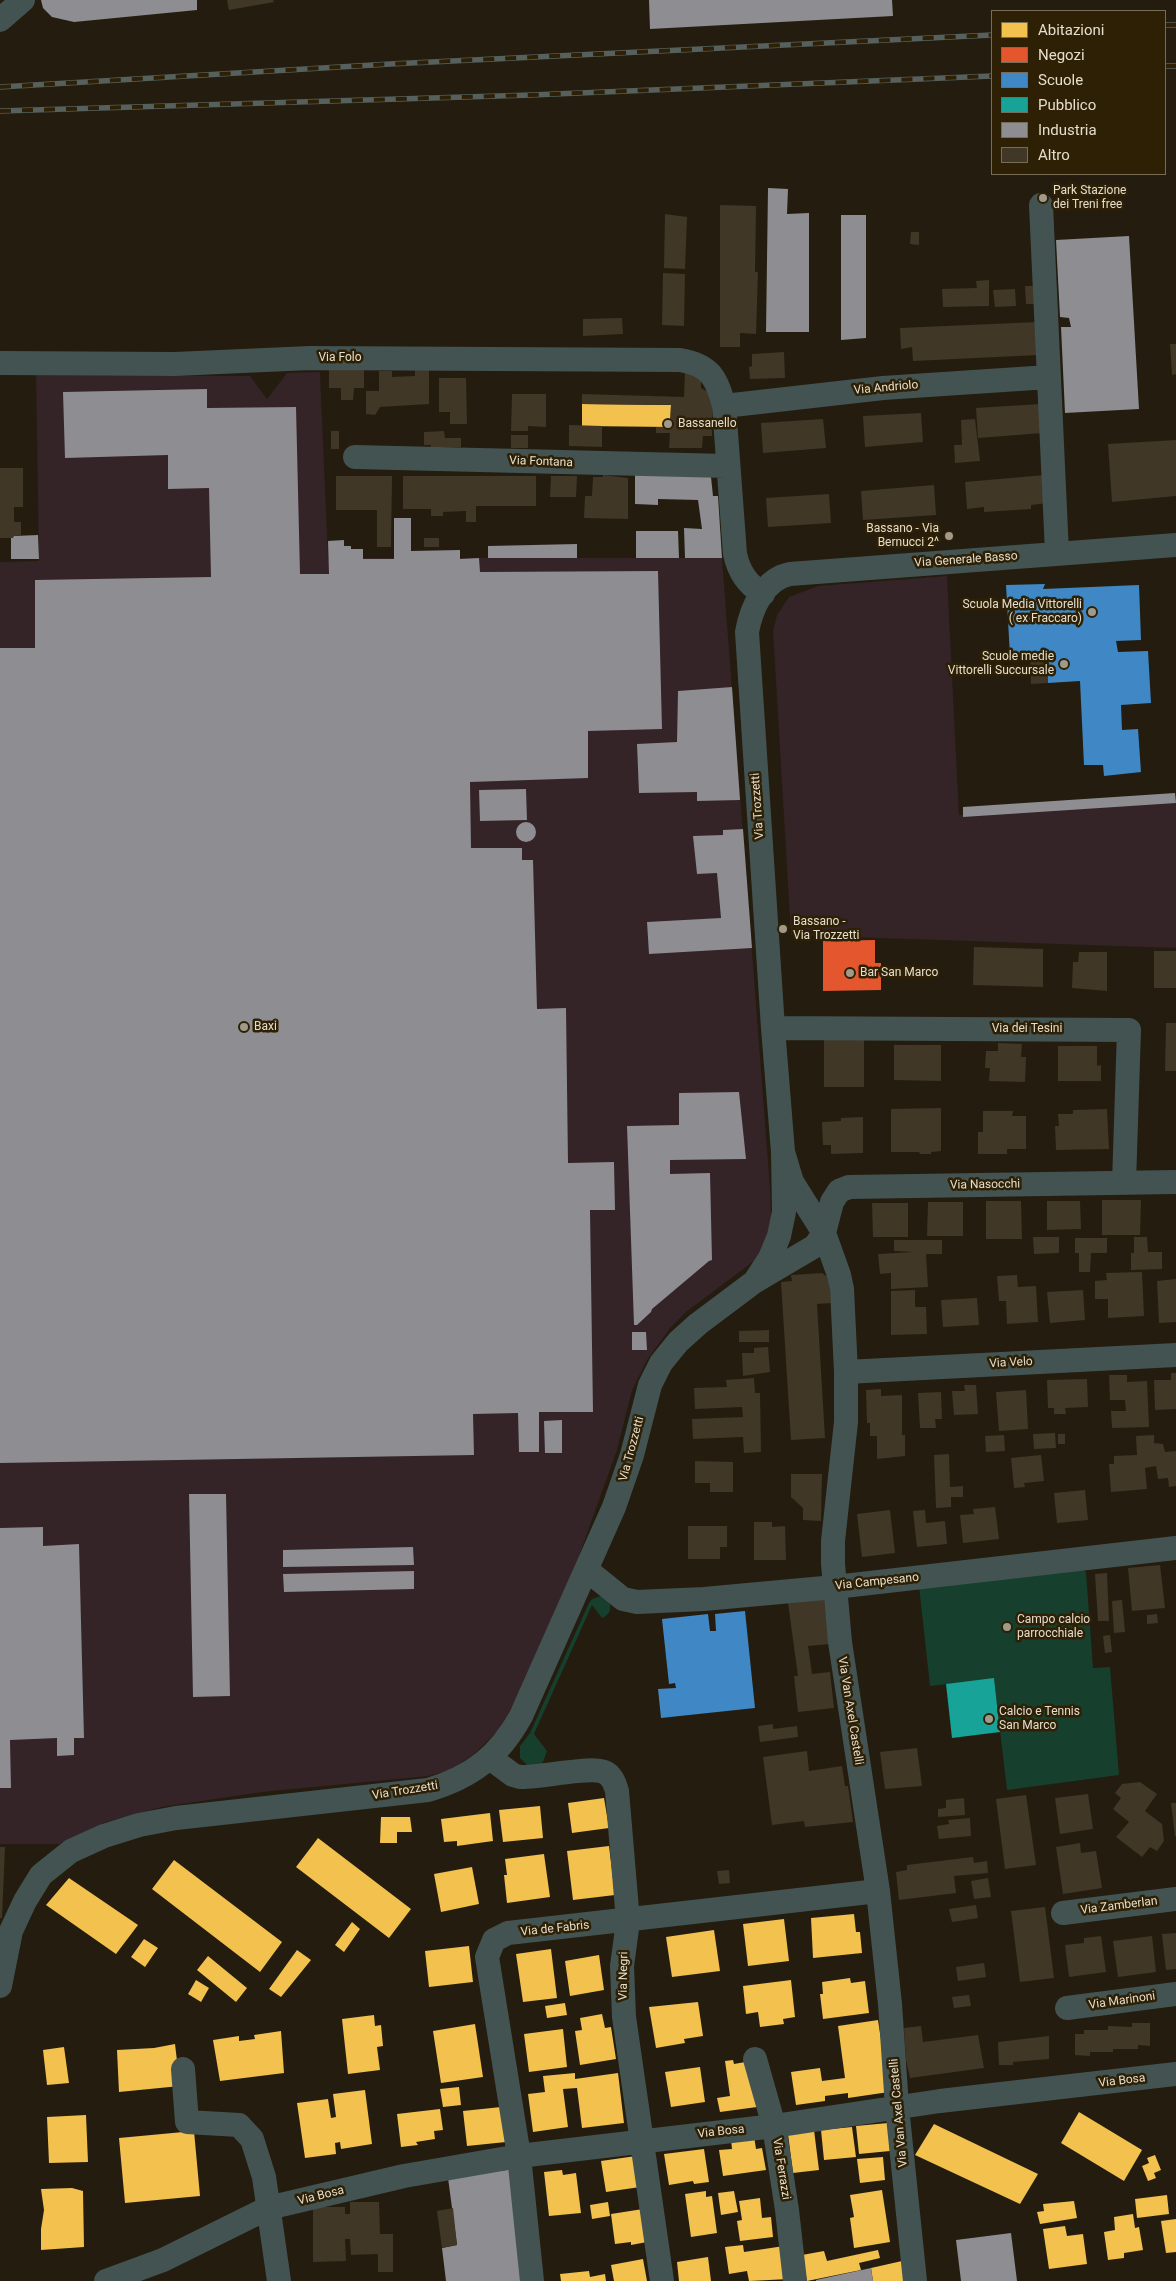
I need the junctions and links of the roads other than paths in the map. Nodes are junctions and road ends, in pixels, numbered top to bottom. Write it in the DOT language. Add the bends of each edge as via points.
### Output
graph roads {
  1 [pos="23,0"];
  2 [pos="0,20"];
  3 [pos="1041,205"];
  4 [pos="0,363"];
  5 [pos="1049,377"];
  6 [pos="724,406"];
  7 [pos="355,457"];
  8 [pos="727,466"];
  9 [pos="1176,544"];
  10 [pos="1057,553"];
  11 [pos="763,594"];
  12 [pos="773,1028"];
  13 [pos="783,1152"];
  14 [pos="1176,1182"];
  15 [pos="1124,1183"];
  16 [pos="824,1233"];
  17 [pos="754,1282"];
  18 [pos="1176,1355"];
  19 [pos="846,1372"];
  20 [pos="1176,1548"];
  21 [pos="587,1570"];
  22 [pos="835,1587"];
  23 [pos="490,1758"];
  24 [pos="878,1892"];
  25 [pos="1176,1899"];
  26 [pos="1063,1913"];
  27 [pos="628,1921"];
  28 [pos="0,1986"];
  29 [pos="1176,1994"];
  30 [pos="1067,2008"];
  31 [pos="754,2060"];
  32 [pos="182,2070"];
  33 [pos="1176,2074"];
  34 [pos="897,2107"];
  35 [pos="774,2126"];
  36 [pos="643,2141"];
  37 [pos="519,2156"];
  38 [pos="268,2208"];
  39 [pos="106,2281"];
  40 [pos="279,2281"];
  41 [pos="532,2281"];
  42 [pos="662,2281"];
  43 [pos="795,2281"];
  44 [pos="916,2281"];
  1 -- 2 [label="street"];
  3 -- 5 [label="street"];
  4 -- 6 [label="street, Via Folo" via="175,364 310,358 680,360 705,368 714,378"];
  5 -- 6 [label="street, Via Andriolo" via="883,388"];
  5 -- 10 [label="street"];
  6 -- 8 [label="street"];
  7 -- 8 [label="street, Via Fontana"];
  8 -- 11 [label="street" via="738,566 748,582"];
  9 -- 10 [label="street, Via Generale Basso"];
  10 -- 11 [label="street, Via Generale Basso" via="790,574 775,581"];
  11 -- 12 [label="street, Via Trozzetti" via="749,621 748,632"];
  12 -- 13 [label="street, Via Trozzetti"];
  12 -- 15 [label="street, Via dei Tesini" via="1129,1030"];
  13 -- 16 [label="street, Via Van Axel Castelli" via="792,1182"];
  13 -- 17 [label="street, Via Trozzetti" via="784,1212 779,1236 770,1258"];
  14 -- 15 [label="street, Via Nasocchi"];
  15 -- 16 [label="street, Via Nasocchi" via="849,1187 834,1196"];
  16 -- 17 [label="street, Via Trozzetti" via="815,1246"];
  16 -- 19 [label="street, Via Van Axel Castelli" via="842,1289"];
  17 -- 21 [label="street, Via Trozzetti" via="698,1324 661,1363 650,1385 632,1455 614,1507"];
  18 -- 19 [label="street, Via Velo"];
  19 -- 22 [label="street, Via Van Axel Castelli" via="844,1446 833,1541"];
  20 -- 22 [label="street, Via Campesano"];
  21 -- 22 [label="street, Via Campesano" via="623,1598 637,1602"];
  21 -- 23 [label="street, Via Trozzetti" via="521,1716"];
  22 -- 24 [label="street, Via Van Axel Castelli" via="840,1642"];
  23 -- 27 [label="street" via="513,1776 598,1770 609,1775 617,1791"];
  23 -- 28 [label="street, Via Trozzetti" via="462,1778 428,1790 176,1818 104,1836 72,1852 41,1875 11,1931"];
  24 -- 27 [label="street"];
  24 -- 34 [label="street, Via Van Axel Castelli"];
  25 -- 26 [label="street, Via Zamberlan"];
  27 -- 36 [label="street, Via Negri" via="622,1966 624,2017"];
  27 -- 37 [label="street, Via de Fabris" via="508,1933 494,1940 489,1948 487,1957"];
  29 -- 30 [label="street, Via Marinoni"];
  31 -- 35 [label="street, Via Ferrazzi"];
  32 -- 38 [label="street" via="187,2122 239,2125 252,2139 264,2177"];
  33 -- 34 [label="street, Via Bosa"];
  34 -- 35 [label="street, Via Bosa"];
  34 -- 44 [label="street, Via Van Axel Castelli"];
  35 -- 36 [label="street, Via Bosa"];
  35 -- 43 [label="street, Via Ferrazzi"];
  36 -- 37 [label="street, Via Bosa"];
  36 -- 42 [label="street, Via Negri"];
  37 -- 38 [label="street, Via Bosa" via="404,2176"];
  37 -- 41 [label="street, Via de Fabris"];
  38 -- 39 [label="street, Via Bosa" via="162,2260"];
  38 -- 40 [label="street"];
}
